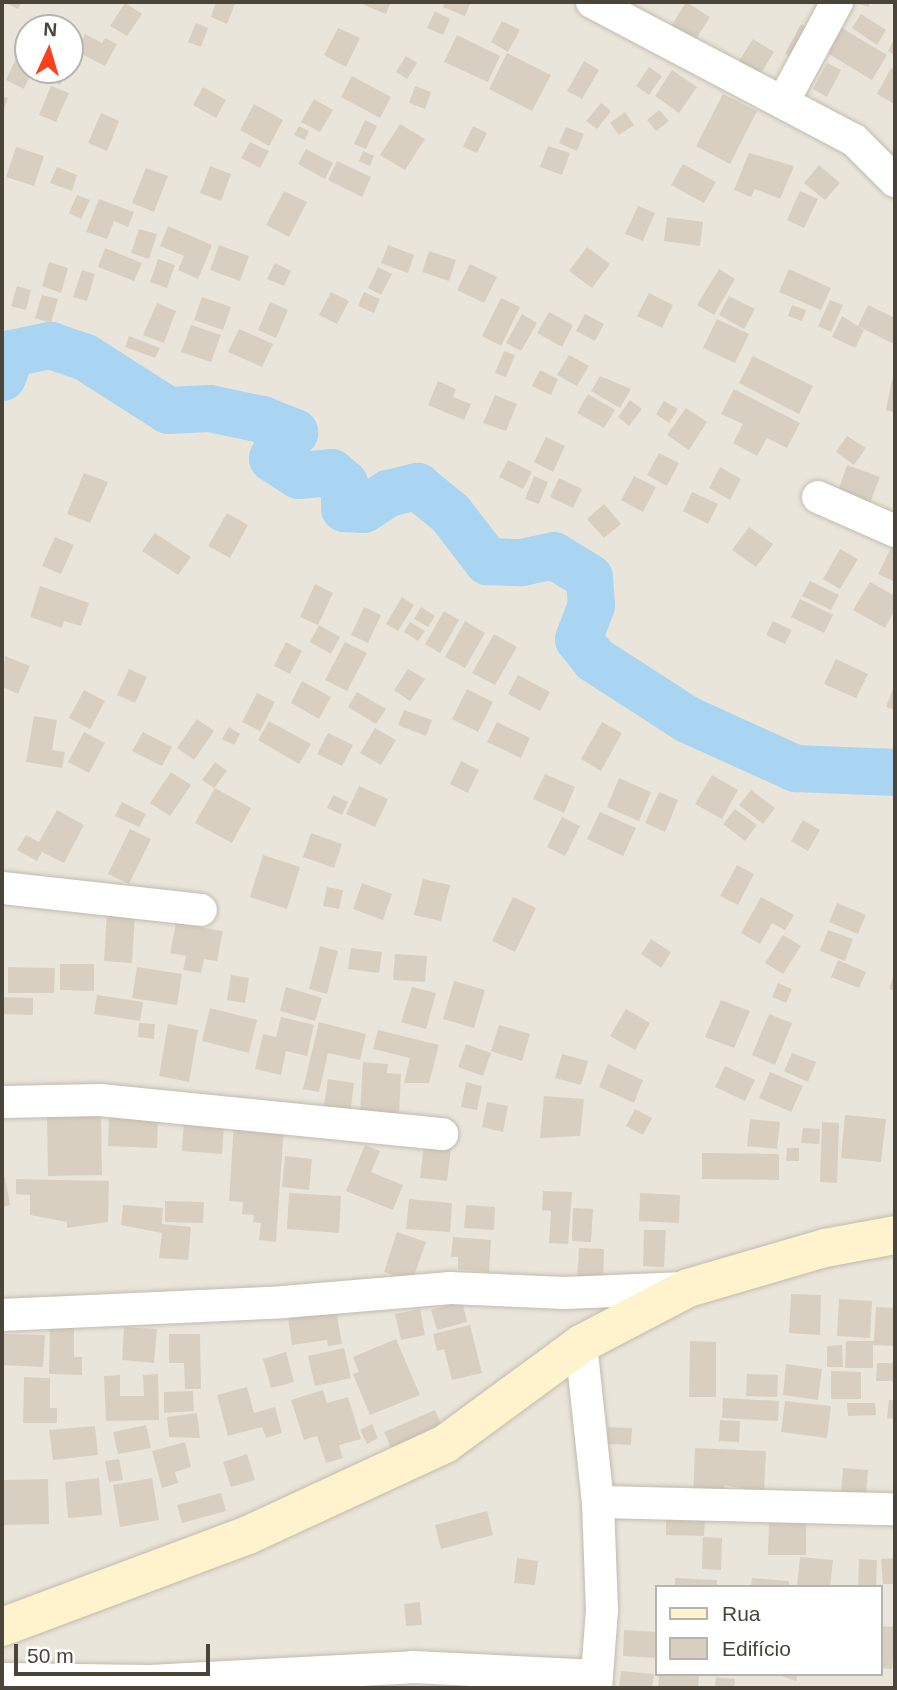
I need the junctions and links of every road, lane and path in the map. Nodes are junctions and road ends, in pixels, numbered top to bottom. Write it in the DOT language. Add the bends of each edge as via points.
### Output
graph roads {
  1 [pos="592,2"];
  2 [pos="837,2"];
  3 [pos="783,102"];
  4 [pos="895,181"];
  5 [pos="818,497"];
  6 [pos="895,531"];
  7 [pos="2,888"];
  8 [pos="201,910"];
  9 [pos="2,1102"];
  10 [pos="442,1134"];
  11 [pos="895,1235"];
  12 [pos="688,1288"];
  13 [pos="2,1315"];
  14 [pos="581,1344"];
  15 [pos="598,1502"];
  16 [pos="895,1509"];
  17 [pos="2,1627"];
  18 [pos="2,1679"];
  19 [pos="597,1682"];
  1 -- 3 [label="street"];
  2 -- 3 [label="street"];
  3 -- 4 [label="street" via="854,140"];
  5 -- 6 [label="street"];
  7 -- 8 [label="street"];
  9 -- 10 [label="street" via="100,1100"];
  11 -- 12 [label="street" via="825,1248"];
  12 -- 13 [label="street" via="565,1293 450,1288 284,1302"];
  12 -- 14 [label="street"];
  14 -- 15 [label="street"];
  14 -- 17 [label="street" via="445,1444 248,1535"];
  15 -- 16 [label="street"];
  15 -- 19 [label="street" via="602,1610"];
  18 -- 19 [label="street" via="150,1681 413,1667"];
}
